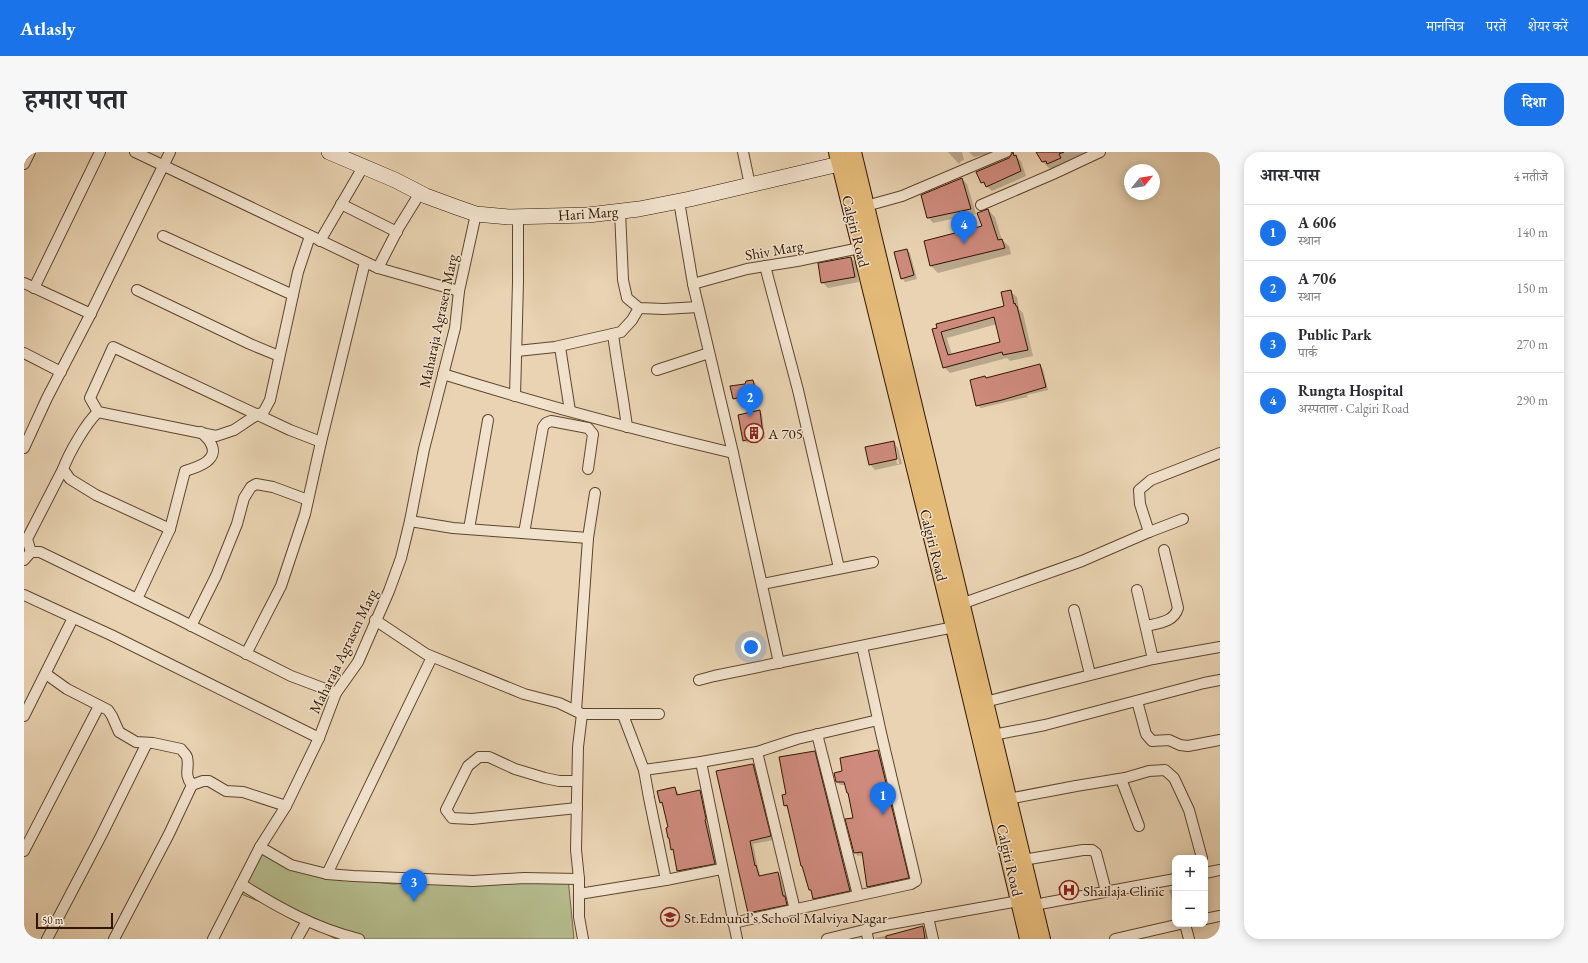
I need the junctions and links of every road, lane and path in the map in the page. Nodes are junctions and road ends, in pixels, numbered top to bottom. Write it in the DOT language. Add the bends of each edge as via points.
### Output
graph roads {
  1 [pos="30,152"];
  2 [pos="100,152"];
  3 [pos="134,152"];
  4 [pos="170,152"];
  5 [pos="329,152"];
  6 [pos="743,152"];
  7 [pos="1006,152"];
  8 [pos="1100,152"];
  9 [pos="846,157"];
  10 [pos="24,164"];
  11 [pos="163,164"];
  12 [pos="363,167"];
  13 [pos="750,185"];
  14 [pos="420,193"];
  15 [pos="679,201"];
  16 [pos="341,204"];
  17 [pos="981,205"];
  18 [pos="866,206"];
  19 [pos="620,211"];
  20 [pos="476,214"];
  21 [pos="518,216"];
  22 [pos="397,232"];
  23 [pos="163,236"];
  24 [pos="310,236"];
  25 [pos="320,241"];
  26 [pos="860,248"];
  27 [pos="365,262"];
  28 [pos="765,266"];
  29 [pos="378,268"];
  30 [pos="24,283"];
  31 [pos="693,284"];
  32 [pos="34,288"];
  33 [pos="137,290"];
  34 [pos="459,291"];
  35 [pos="293,295"];
  36 [pos="698,307"];
  37 [pos="639,308"];
  38 [pos="91,314"];
  39 [pos="613,334"];
  40 [pos="560,346"];
  41 [pos="517,351"];
  42 [pos="24,353"];
  43 [pos="709,353"];
  44 [pos="279,356"];
  45 [pos="657,370"];
  46 [pos="61,372"];
  47 [pos="443,374"];
  48 [pos="515,396"];
  49 [pos="570,411"];
  50 [pos="98,412"];
  51 [pos="258,414"];
  52 [pos="488,420"];
  53 [pos="627,427"];
  54 [pos="201,432"];
  55 [pos="321,442"];
  56 [pos="24,448"];
  57 [pos="1220,452"];
  58 [pos="733,453"];
  59 [pos="63,469"];
  60 [pos="588,469"];
  61 [pos="595,493"];
  62 [pos="308,500"];
  63 [pos="1184,519"];
  64 [pos="410,521"];
  65 [pos="170,529"];
  66 [pos="469,529"];
  67 [pos="1149,532"];
  68 [pos="524,533"];
  69 [pos="588,538"];
  70 [pos="1164,550"];
  71 [pos="31,552"];
  72 [pos="24,560"];
  73 [pos="873,562"];
  74 [pos="839,568"];
  75 [pos="762,584"];
  76 [pos="1138,590"];
  77 [pos="24,595"];
  78 [pos="137,599"];
  79 [pos="961,604"];
  80 [pos="1074,610"];
  81 [pos="73,618"];
  82 [pos="375,620"];
  83 [pos="191,626"];
  84 [pos="960,626"];
  85 [pos="1146,626"];
  86 [pos="862,646"];
  87 [pos="1220,647"];
  88 [pos="246,654"];
  89 [pos="432,657"];
  90 [pos="1153,658"];
  91 [pos="779,663"];
  92 [pos="46,674"];
  93 [pos="1090,674"];
  94 [pos="699,680"];
  95 [pos="1220,680"];
  96 [pos="336,693"];
  97 [pos="1137,701"];
  98 [pos="985,702"];
  99 [pos="99,706"];
  100 [pos="579,712"];
  101 [pos="659,714"];
  102 [pos="623,715"];
  103 [pos="24,716"];
  104 [pos="878,720"];
  105 [pos="817,734"];
  106 [pos="993,735"];
  107 [pos="319,738"];
  108 [pos="1219,742"];
  109 [pos="147,743"];
  110 [pos="757,752"];
  111 [pos="701,762"];
  112 [pos="644,770"];
  113 [pos="1121,779"];
  114 [pos="577,781"];
  115 [pos="192,785"];
  116 [pos="1008,799"];
  117 [pos="286,806"];
  118 [pos="577,808"];
  119 [pos="1139,826"];
  120 [pos="260,847"];
  121 [pos="24,851"];
  122 [pos="1201,855"];
  123 [pos="1023,860"];
  124 [pos="721,869"];
  125 [pos="1220,870"];
  126 [pos="1208,871"];
  127 [pos="327,874"];
  128 [pos="579,879"];
  129 [pos="1172,879"];
  130 [pos="666,880"];
  131 [pos="241,884"];
  132 [pos="1106,891"];
  133 [pos="579,894"];
  134 [pos="858,895"];
  135 [pos="1027,903"];
  136 [pos="795,910"];
  137 [pos="1220,916"];
  138 [pos="928,917"];
  139 [pos="1208,918"];
  140 [pos="307,921"];
  141 [pos="733,923"];
  142 [pos="1172,926"];
  143 [pos="1186,927"];
  144 [pos="867,934"];
  145 [pos="47,939"];
  146 [pos="114,939"];
  147 [pos="213,939"];
  148 [pos="297,939"];
  149 [pos="359,939"];
  150 [pos="583,939"];
  151 [pos="737,939"];
  152 [pos="827,939"];
  153 [pos="933,939"];
  154 [pos="1028,939"];
  155 [pos="1042,939"];
  156 [pos="1115,939"];
  157 [pos="1189,939"];
  1 -- 10 [label="street"];
  2 -- 32 [label="street"];
  3 -- 11 [label="street"];
  4 -- 11 [label="street"];
  5 -- 12 [label="street, Hari Marg"];
  6 -- 13 [label="street"];
  7 -- 18 [label="street" via="902,196"];
  8 -- 17 [label="street"];
  9 -- 13 [label="street, Hari Marg"];
  9 -- 18 [label="main road, Calgiri Road"];
  9 -- 26 [label="main road, Calgiri Road"];
  11 -- 24 [label="street"];
  11 -- 38 [label="street"];
  12 -- 14 [label="street, Hari Marg"];
  12 -- 16 [label="street"];
  13 -- 15 [label="street, Hari Marg"];
  14 -- 20 [label="street, Hari Marg"];
  14 -- 22 [label="street"];
  15 -- 19 [label="street, Hari Marg"];
  15 -- 31 [label="street"];
  16 -- 22 [label="street"];
  16 -- 25 [label="street"];
  18 -- 79 [label="main road, Calgiri Road"];
  19 -- 21 [label="street, Hari Marg" via="588,215"];
  19 -- 37 [label="street" via="623,280 627,298"];
  20 -- 21 [label="street, Hari Marg"];
  20 -- 34 [label="street, Maharaja Agrasen Marg"];
  21 -- 41 [label="street"];
  22 -- 29 [label="street"];
  23 -- 35 [label="street"];
  24 -- 25 [label="street"];
  24 -- 35 [label="street"];
  25 -- 27 [label="street"];
  26 -- 28 [label="street, Shiv Marg"];
  26 -- 84 [label="main road, Calgiri Road"];
  27 -- 29 [label="street"];
  27 -- 55 [label="street"];
  28 -- 31 [label="street, Shiv Marg"];
  28 -- 74 [label="street" via="798,390"];
  29 -- 34 [label="street"];
  30 -- 32 [label="street"];
  31 -- 36 [label="street"];
  32 -- 38 [label="street"];
  33 -- 44 [label="street"];
  34 -- 47 [label="street, Maharaja Agrasen Marg" via="455,328"];
  35 -- 44 [label="street"];
  36 -- 37 [label="street"];
  36 -- 43 [label="street"];
  37 -- 39 [label="street" via="621,332"];
  38 -- 46 [label="street"];
  39 -- 40 [label="street"];
  39 -- 53 [label="street"];
  40 -- 41 [label="street"];
  40 -- 49 [label="street"];
  41 -- 48 [label="street"];
  42 -- 46 [label="street"];
  43 -- 45 [label="street"];
  43 -- 58 [label="street"];
  44 -- 51 [label="street" via="270,400 263,413"];
  46 -- 56 [label="street"];
  47 -- 48 [label="street"];
  47 -- 64 [label="street, Maharaja Agrasen Marg" via="424,449"];
  48 -- 49 [label="street"];
  49 -- 53 [label="street"];
  50 -- 51 [label="street" via="90,398 113,347"];
  50 -- 54 [label="street"];
  50 -- 59 [label="street" via="90,419"];
  51 -- 54 [label="street" via="234,430 216,436"];
  51 -- 55 [label="street"];
  52 -- 66 [label="street"];
  53 -- 58 [label="street"];
  54 -- 65 [label="street" via="210,442 213,452 208,462 185,471"];
  55 -- 62 [label="street"];
  57 -- 67 [label="street" via="1151,480 1139,490 1140,504"];
  58 -- 75 [label="street"];
  59 -- 65 [label="street" via="70,479 96,495"];
  59 -- 71 [label="street" via="27,539"];
  60 -- 68 [label="street" via="593,434 591,430 551,421 546,423 543,427"];
  61 -- 69 [label="street"];
  62 -- 83 [label="street" via="274,487 256,484 251,487 244,498 237,524 216,576"];
  62 -- 88 [label="street" via="281,586"];
  63 -- 67 [label="street"];
  64 -- 66 [label="street"];
  64 -- 82 [label="street, Maharaja Agrasen Marg" via="401,558"];
  65 -- 78 [label="street"];
  66 -- 68 [label="street"];
  67 -- 79 [label="street" via="1082,560"];
  68 -- 69 [label="street"];
  69 -- 100 [label="street"];
  70 -- 85 [label="street" via="1178,608 1177,614 1171,620"];
  71 -- 72 [label="street"];
  71 -- 78 [label="street" via="40,552"];
  73 -- 74 [label="street"];
  74 -- 75 [label="street"];
  75 -- 91 [label="street"];
  76 -- 85 [label="street"];
  77 -- 81 [label="street"];
  78 -- 83 [label="street"];
  79 -- 84 [label="main road, Calgiri Road"];
  80 -- 93 [label="street"];
  81 -- 92 [label="street"];
  81 -- 107 [label="street"];
  82 -- 89 [label="street"];
  82 -- 96 [label="street, Maharaja Agrasen Marg" via="358,662"];
  83 -- 88 [label="street"];
  84 -- 86 [label="street"];
  84 -- 98 [label="main road, Calgiri Road"];
  84 -- 135 [label="main road, Calgiri Road"];
  85 -- 90 [label="street"];
  86 -- 91 [label="street"];
  86 -- 104 [label="street"];
  87 -- 90 [label="street"];
  88 -- 96 [label="street" via="291,676"];
  89 -- 100 [label="street" via="524,694 558,703"];
  89 -- 127 [label="street"];
  90 -- 93 [label="street"];
  91 -- 94 [label="street"];
  92 -- 99 [label="street"];
  92 -- 103 [label="street"];
  93 -- 98 [label="street"];
  95 -- 97 [label="street"];
  96 -- 107 [label="street, Maharaja Agrasen Marg"];
  97 -- 106 [label="street" via="1045,725"];
  97 -- 108 [label="street" via="1146,734 1152,741 1169,740 1188,746"];
  98 -- 106 [label="main road, Calgiri Road"];
  99 -- 109 [label="street" via="108,710 119,732 136,742"];
  99 -- 121 [label="street"];
  100 -- 102 [label="street"];
  100 -- 114 [label="street"];
  101 -- 102 [label="street"];
  102 -- 112 [label="street"];
  104 -- 105 [label="street"];
  104 -- 134 [label="street" via="916,881"];
  105 -- 110 [label="street"];
  105 -- 134 [label="street"];
  106 -- 116 [label="main road, Calgiri Road"];
  107 -- 117 [label="street, Maharaja Agrasen Marg"];
  109 -- 115 [label="street" via="181,749 187,757 188,781"];
  109 -- 145 [label="street"];
  110 -- 111 [label="street"];
  110 -- 136 [label="street"];
  111 -- 112 [label="street"];
  111 -- 124 [label="street"];
  112 -- 130 [label="street"];
  113 -- 116 [label="street"];
  113 -- 119 [label="street"];
  113 -- 122 [label="street" via="1149,771 1165,770 1174,778 1188,810"];
  114 -- 118 [label="street"];
  114 -- 118 [label="street" via="545,778 516,770 489,757 479,757 468,766 446,810 452,818 472,819"];
  115 -- 117 [label="street" via="209,781 226,791 243,792"];
  115 -- 146 [label="street" via="170,834"];
  116 -- 123 [label="main road, Calgiri Road"];
  117 -- 120 [label="street, Maharaja Agrasen Marg"];
  118 -- 128 [label="street" via="576,850"];
  120 -- 127 [label="street" via="291,865"];
  120 -- 131 [label="street, Maharaja Agrasen Marg"];
  123 -- 132 [label="street" via="1092,850 1096,853"];
  123 -- 135 [label="main road, Calgiri Road"];
  124 -- 130 [label="street"];
  124 -- 141 [label="street"];
  125 -- 126 [label="street"];
  127 -- 128 [label="street" via="473,881 524,878"];
  128 -- 133 [label="street"];
  129 -- 132 [label="street"];
  130 -- 133 [label="street"];
  131 -- 140 [label="street" via="276,906"];
  131 -- 147 [label="street, Maharaja Agrasen Marg"];
  132 -- 135 [label="street"];
  133 -- 150 [label="street" via="579,917"];
  134 -- 136 [label="street"];
  135 -- 138 [label="street"];
  135 -- 154 [label="main road, Calgiri Road"];
  135 -- 155 [label="main road, Calgiri Road"];
  136 -- 141 [label="street"];
  137 -- 139 [label="street"];
  138 -- 144 [label="street"];
  138 -- 153 [label="street"];
  140 -- 148 [label="street"];
  140 -- 149 [label="street"];
  141 -- 151 [label="street"];
  142 -- 156 [label="street"];
  143 -- 157 [label="street"];
  144 -- 152 [label="street"];
}
